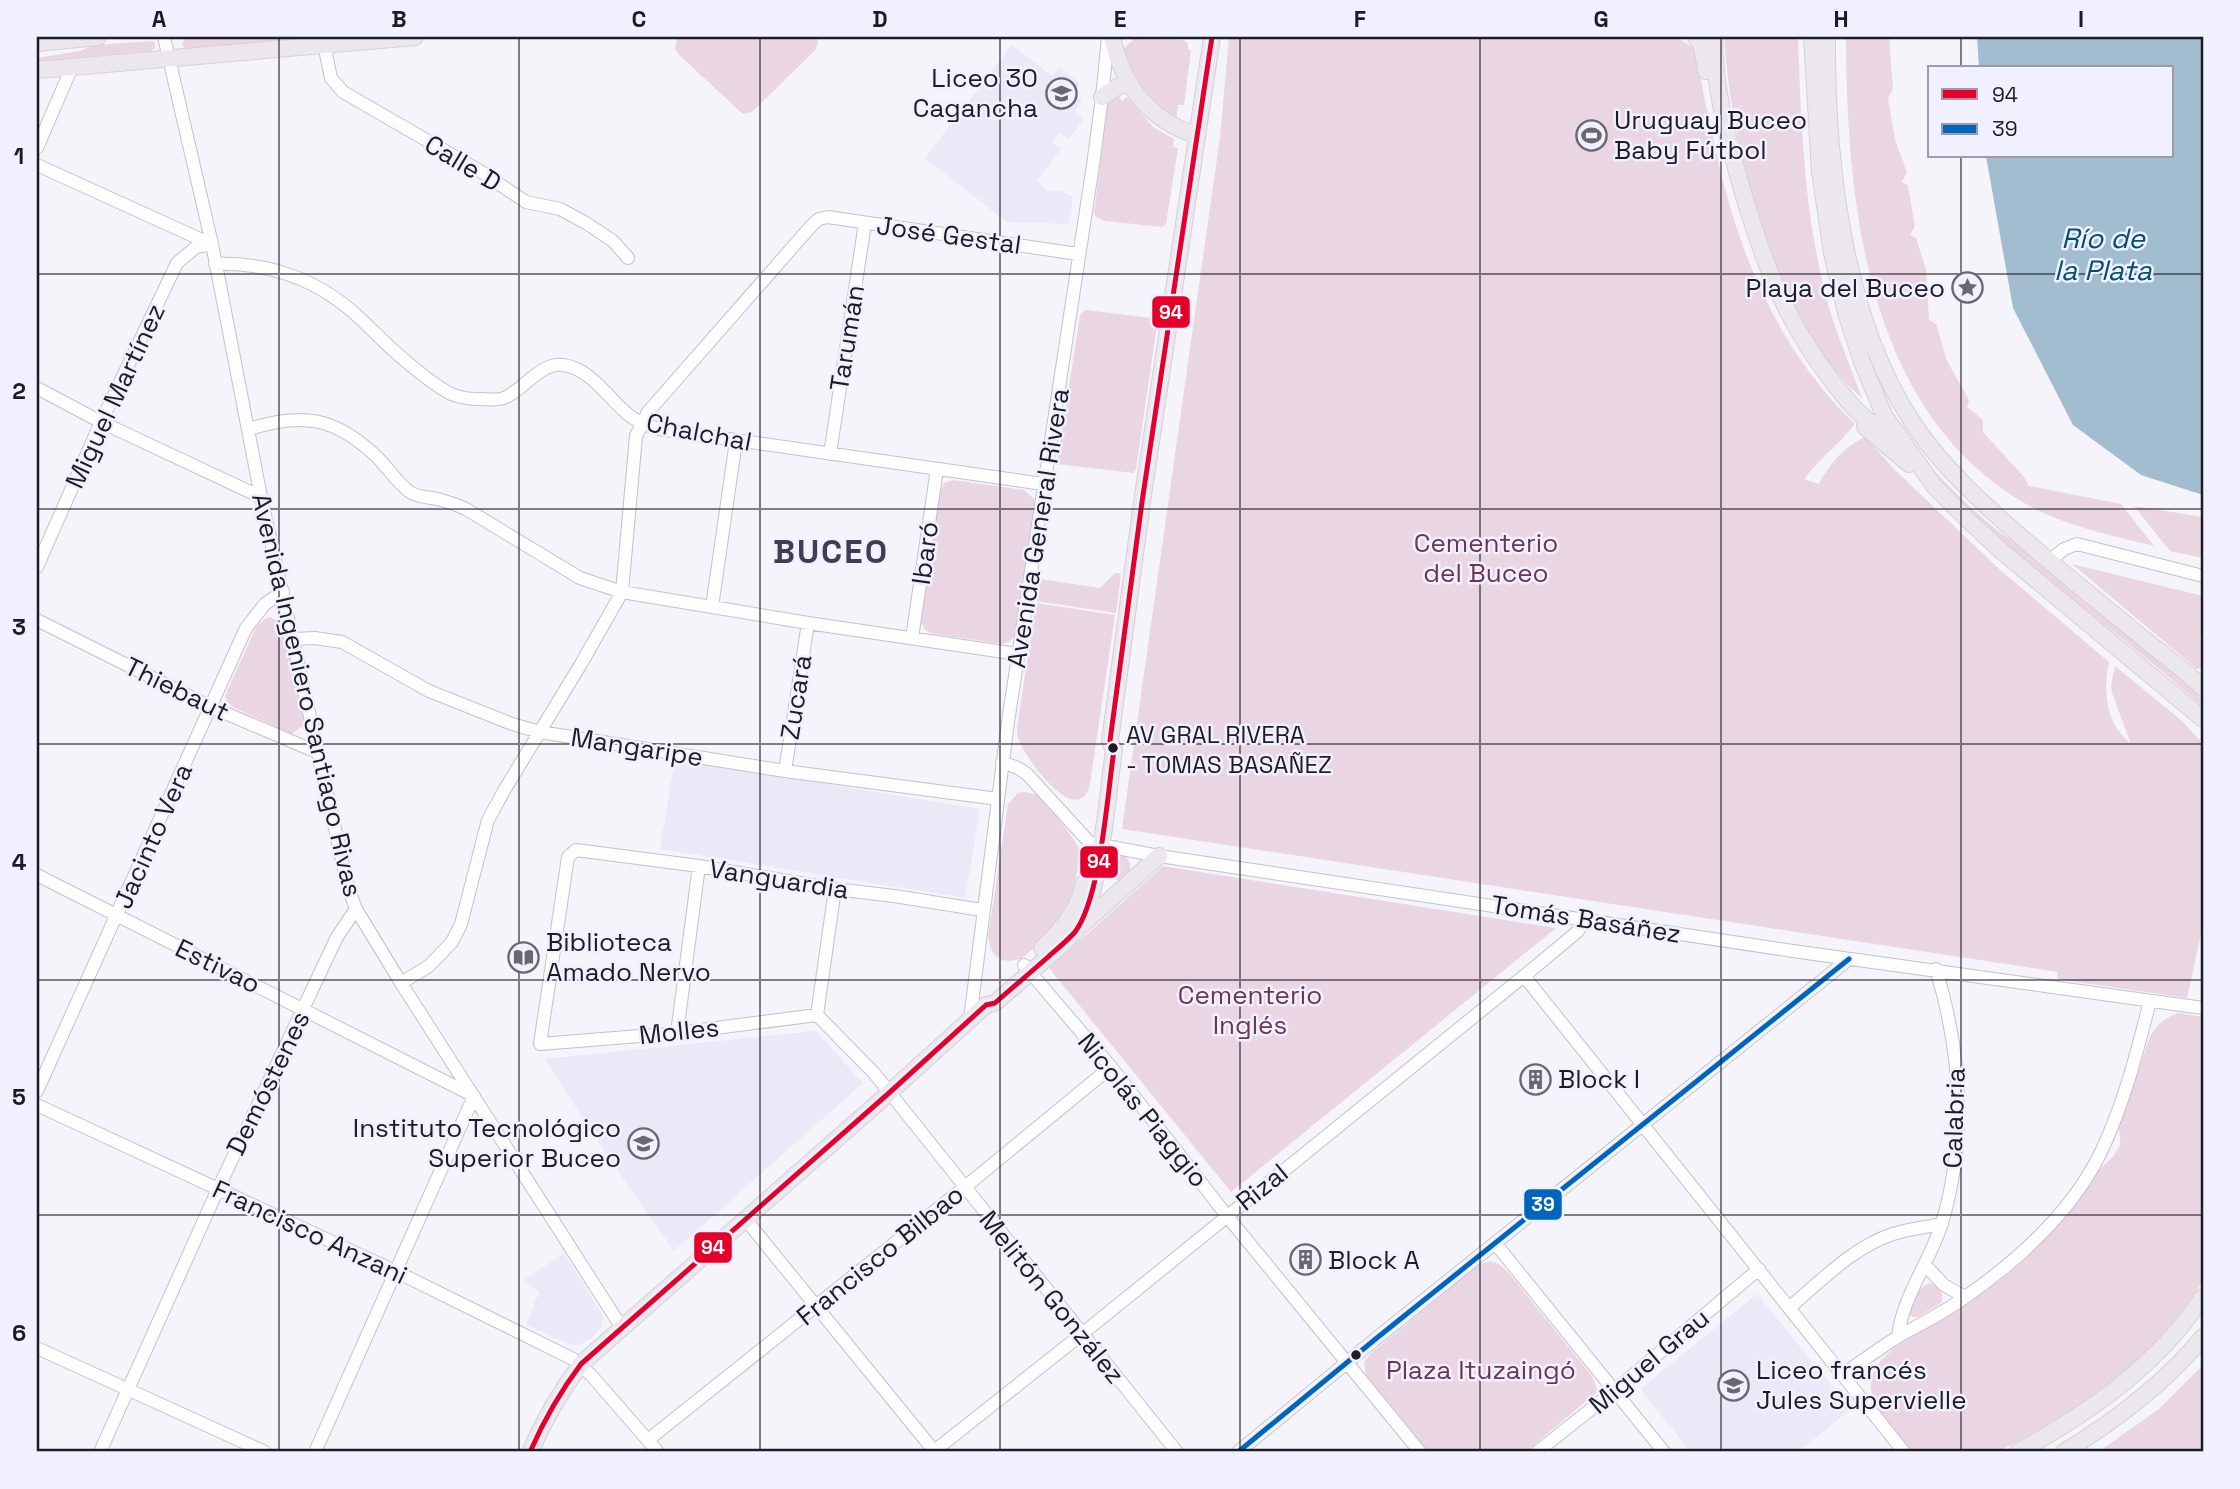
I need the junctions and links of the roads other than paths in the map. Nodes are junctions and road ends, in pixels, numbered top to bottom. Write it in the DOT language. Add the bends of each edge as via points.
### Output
graph roads {
  1 [pos="98,37"];
  2 [pos="164,37"];
  3 [pos="415,37"];
  4 [pos="1110,37"];
  5 [pos="1212,37"];
  6 [pos="1696,37"];
  7 [pos="1714,37"];
  8 [pos="1812,37"];
  9 [pos="1827,37"];
  10 [pos="37,43"];
  11 [pos="324,44"];
  12 [pos="168,58"];
  13 [pos="72,67"];
  14 [pos="37,70"];
  15 [pos="1130,84"];
  16 [pos="1102,97"];
  17 [pos="1196,135"];
  18 [pos="37,148"];
  19 [pos="37,165"];
  20 [pos="865,223"];
  21 [pos="212,244"];
  22 [pos="1078,254"];
  23 [pos="628,258"];
  24 [pos="215,264"];
  25 [pos="37,388"];
  26 [pos="101,422"];
  27 [pos="641,423"];
  28 [pos="249,429"];
  29 [pos="1895,433"];
  30 [pos="736,441"];
  31 [pos="830,454"];
  32 [pos="937,469"];
  33 [pos="1043,484"];
  34 [pos="1935,486"];
  35 [pos="261,497"];
  36 [pos="2018,535"];
  37 [pos="2049,561"];
  38 [pos="37,567"];
  39 [pos="2203,576"];
  40 [pos="284,592"];
  41 [pos="622,592"];
  42 [pos="712,607"];
  43 [pos="37,620"];
  44 [pos="808,623"];
  45 [pos="912,638"];
  46 [pos="294,639"];
  47 [pos="1018,654"];
  48 [pos="2203,688"];
  49 [pos="211,707"];
  50 [pos="2203,719"];
  51 [pos="540,732"];
  52 [pos="319,753"];
  53 [pos="1002,762"];
  54 [pos="785,771"];
  55 [pos="998,799"];
  56 [pos="1095,844"];
  57 [pos="1159,856"];
  58 [pos="699,866"];
  59 [pos="37,875"];
  60 [pos="835,890"];
  61 [pos="356,909"];
  62 [pos="982,909"];
  63 [pos="117,916"];
  64 [pos="1587,919"];
  65 [pos="1076,930"];
  66 [pos="1849,958"];
  67 [pos="1027,968"];
  68 [pos="1936,969"];
  69 [pos="1524,976"];
  70 [pos="401,983"];
  71 [pos="2150,1000"];
  72 [pos="2203,1008"];
  73 [pos="304,1009"];
  74 [pos="817,1015"];
  75 [pos="970,1019"];
  76 [pos="677,1033"];
  77 [pos="540,1044"];
  78 [pos="1111,1067"];
  79 [pos="37,1091"];
  80 [pos="889,1093"];
  81 [pos="474,1096"];
  82 [pos="37,1105"];
  83 [pos="1642,1125"];
  84 [pos="965,1187"];
  85 [pos="218,1189"];
  86 [pos="1227,1216"];
  87 [pos="747,1220"];
  88 [pos="1942,1224"];
  89 [pos="1495,1243"];
  90 [pos="1925,1265"];
  91 [pos="1759,1269"];
  92 [pos="395,1271"];
  93 [pos="1965,1297"];
  94 [pos="2203,1297"];
  95 [pos="817,1306"];
  96 [pos="1790,1307"];
  97 [pos="622,1328"];
  98 [pos="1082,1334"];
  99 [pos="1898,1337"];
  100 [pos="2203,1337"];
  101 [pos="37,1348"];
  102 [pos="1347,1362"];
  103 [pos="581,1364"];
  104 [pos="1842,1375"];
  105 [pos="128,1391"];
  106 [pos="1614,1391"];
  107 [pos="648,1440"];
  108 [pos="100,1452"];
  109 [pos="265,1452"];
  110 [pos="314,1452"];
  111 [pos="530,1452"];
  112 [pos="658,1452"];
  113 [pos="934,1452"];
  114 [pos="1177,1452"];
  115 [pos="1238,1452"];
  116 [pos="1420,1452"];
  117 [pos="1537,1452"];
  118 [pos="1664,1452"];
  119 [pos="1904,1452"];
  120 [pos="2018,1452"];
  121 [pos="2064,1452"];
  1 -- 10 [label="main road"];
  2 -- 12 [label="street, Avenida Ingeniero Santiago Rivas"];
  3 -- 11 [label="main road"];
  4 -- 15 [label="main road"];
  4 -- 16 [label="street, Avenida General Rivera"];
  5 -- 17 [label="main road"];
  6 -- 34 [label="main road" via="1702,46 1714,114 1745,229 1788,331 1850,412"];
  7 -- 29 [label="main road" via="1719,99 1730,146 1753,228 1781,300 1813,356 1842,394 1869,421"];
  8 -- 29 [label="main road" via="1820,172 1835,264 1862,362"];
  9 -- 36 [label="main road" via="1840,216 1867,326 1912,422"];
  11 -- 12 [label="main road"];
  11 -- 23 [label="street, Calle D" via="331,78 342,92 526,202 560,209 586,223 613,240"];
  12 -- 13 [label="main road"];
  12 -- 21 [label="street, Avenida Ingeniero Santiago Rivas"];
  13 -- 14 [label="main road"];
  13 -- 18 [label="street"];
  15 -- 16 [label="main road"];
  15 -- 17 [label="main road" via="1163,122"];
  16 -- 22 [label="street, Avenida General Rivera"];
  17 -- 56 [label="main road" via="1110,741 1103,750"];
  19 -- 21 [label="street"];
  20 -- 22 [label="street, José Gestal"];
  20 -- 27 [label="street, José Gestal" via="828,218 808,229"];
  20 -- 31 [label="street, Tarumán"];
  21 -- 24 [label="street, Avenida Ingeniero Santiago Rivas"];
  21 -- 26 [label="street, Miguel Martínez" via="196,247 177,263"];
  22 -- 33 [label="street, Avenida General Rivera"];
  24 -- 27 [label="street, Chalchal" via="257,266 316,285 453,395 502,399 547,367 564,365 584,374"];
  24 -- 28 [label="street, Avenida Ingeniero Santiago Rivas"];
  25 -- 26 [label="street"];
  26 -- 35 [label="street"];
  26 -- 38 [label="street, Miguel Martínez"];
  27 -- 30 [label="street, Chalchal"];
  27 -- 41 [label="street" via="636,436"];
  28 -- 35 [label="street, Avenida Ingeniero Santiago Rivas"];
  28 -- 41 [label="street" via="293,419 334,426 370,451 412,494 466,509 580,578"];
  29 -- 34 [label="main road"];
  29 -- 36 [label="main road" via="1914,442 1978,512"];
  30 -- 31 [label="street, Chalchal"];
  30 -- 42 [label="street"];
  31 -- 32 [label="street, Chalchal"];
  32 -- 33 [label="street, Chalchal"];
  32 -- 45 [label="street, Ibaró"];
  33 -- 47 [label="street, Avenida General Rivera"];
  34 -- 50 [label="main road" via="1999,549"];
  35 -- 40 [label="street, Avenida Ingeniero Santiago Rivas"];
  36 -- 37 [label="main road"];
  37 -- 39 [label="street" via="2077,544"];
  37 -- 48 [label="main road"];
  40 -- 46 [label="street, Avenida Ingeniero Santiago Rivas"];
  40 -- 49 [label="street, Jacinto Vera" via="251,620"];
  41 -- 42 [label="street"];
  41 -- 51 [label="street"];
  42 -- 44 [label="street"];
  43 -- 49 [label="street, Thiebaut"];
  44 -- 45 [label="street"];
  44 -- 54 [label="street, Zucará"];
  45 -- 47 [label="street"];
  46 -- 51 [label="street, Mangaripe" via="342,642 429,691"];
  46 -- 52 [label="street, Avenida Ingeniero Santiago Rivas"];
  47 -- 53 [label="street, Avenida General Rivera"];
  49 -- 52 [label="street, Thiebaut"];
  49 -- 63 [label="street, Jacinto Vera"];
  51 -- 54 [label="street, Mangaripe"];
  51 -- 70 [label="street" via="488,820 452,942 437,959"];
  52 -- 61 [label="street, Avenida Ingeniero Santiago Rivas"];
  53 -- 55 [label="street, Avenida General Rivera"];
  53 -- 56 [label="street" via="1027,775"];
  54 -- 55 [label="street, Mangaripe"];
  55 -- 62 [label="street, Avenida General Rivera"];
  56 -- 57 [label="street, Tomás Basáñez"];
  56 -- 65 [label="main road" via="1093,892"];
  56 -- 67 [label="main road" via="1075,907"];
  57 -- 64 [label="street, Tomás Basáñez"];
  57 -- 65 [label="main road"];
  58 -- 60 [label="street, Vanguardia"];
  58 -- 76 [label="street"];
  58 -- 77 [label="street, Vanguardia" via="576,850 568,857"];
  59 -- 63 [label="street, Estivao"];
  60 -- 62 [label="street, Vanguardia"];
  60 -- 74 [label="street"];
  61 -- 70 [label="street, Avenida Ingeniero Santiago Rivas"];
  61 -- 73 [label="street, Demóstenes" via="337,937"];
  62 -- 75 [label="street, Avenida General Rivera"];
  63 -- 73 [label="street, Estivao"];
  63 -- 79 [label="street, Jacinto Vera"];
  64 -- 66 [label="street, Tomás Basáñez"];
  64 -- 69 [label="street, Rizal"];
  65 -- 67 [label="main road"];
  66 -- 68 [label="street, Tomás Basáñez"];
  66 -- 83 [label="street"];
  67 -- 75 [label="main road" via="989,995 986,1005"];
  67 -- 78 [label="street, Nicolás Piaggio"];
  68 -- 71 [label="street, Tomás Basáñez"];
  68 -- 88 [label="street, Calabria" via="1950,1021 1959,1087 1955,1155"];
  69 -- 83 [label="street"];
  69 -- 86 [label="street, Rizal"];
  70 -- 81 [label="street, Avenida Ingeniero Santiago Rivas"];
  71 -- 72 [label="street, Tomás Basáñez"];
  71 -- 93 [label="street" via="2134,1067 2115,1120 2087,1176 2021,1254"];
  73 -- 81 [label="street, Estivao"];
  73 -- 85 [label="street, Demóstenes"];
  74 -- 76 [label="street, Molles"];
  74 -- 80 [label="street, Melitón González"];
  75 -- 80 [label="main road"];
  76 -- 77 [label="street, Molles"];
  78 -- 84 [label="street, Francisco Bilbao"];
  78 -- 86 [label="street, Nicolás Piaggio"];
  80 -- 84 [label="street, Melitón González"];
  80 -- 87 [label="main road"];
  81 -- 92 [label="street"];
  81 -- 97 [label="street, Avenida Ingeniero Santiago Rivas"];
  82 -- 85 [label="street, Francisco Anzani"];
  83 -- 89 [label="street"];
  83 -- 91 [label="street"];
  84 -- 95 [label="street, Francisco Bilbao"];
  84 -- 98 [label="street, Melitón González"];
  85 -- 92 [label="street, Francisco Anzani"];
  85 -- 105 [label="street, Demóstenes"];
  86 -- 98 [label="street, Rizal"];
  86 -- 102 [label="street, Nicolás Piaggio"];
  87 -- 95 [label="street"];
  87 -- 97 [label="main road"];
  88 -- 90 [label="street, Calabria"];
  88 -- 96 [label="street" via="1893,1234 1871,1244"];
  89 -- 102 [label="street"];
  89 -- 106 [label="street"];
  90 -- 93 [label="street" via="1944,1285"];
  90 -- 99 [label="street, Calabria" via="1900,1318"];
  91 -- 96 [label="street"];
  91 -- 106 [label="street, Miguel Grau"];
  92 -- 103 [label="street, Francisco Anzani"];
  92 -- 110 [label="street"];
  93 -- 99 [label="street"];
  94 -- 120 [label="main road" via="2172,1338 2135,1375 2073,1421"];
  95 -- 107 [label="street, Francisco Bilbao"];
  95 -- 113 [label="street"];
  96 -- 104 [label="street"];
  97 -- 103 [label="main road"];
  98 -- 113 [label="street, Rizal"];
  98 -- 114 [label="street, Melitón González"];
  99 -- 104 [label="street"];
  100 -- 121 [label="main road" via="2138,1400"];
  101 -- 105 [label="street"];
  102 -- 115 [label="street"];
  102 -- 116 [label="street, Nicolás Piaggio"];
  103 -- 107 [label="street"];
  103 -- 111 [label="main road" via="559,1393"];
  104 -- 119 [label="street"];
  105 -- 108 [label="street, Demóstenes"];
  105 -- 109 [label="street"];
  106 -- 117 [label="street, Miguel Grau"];
  106 -- 118 [label="street"];
  107 -- 112 [label="street"];
}
